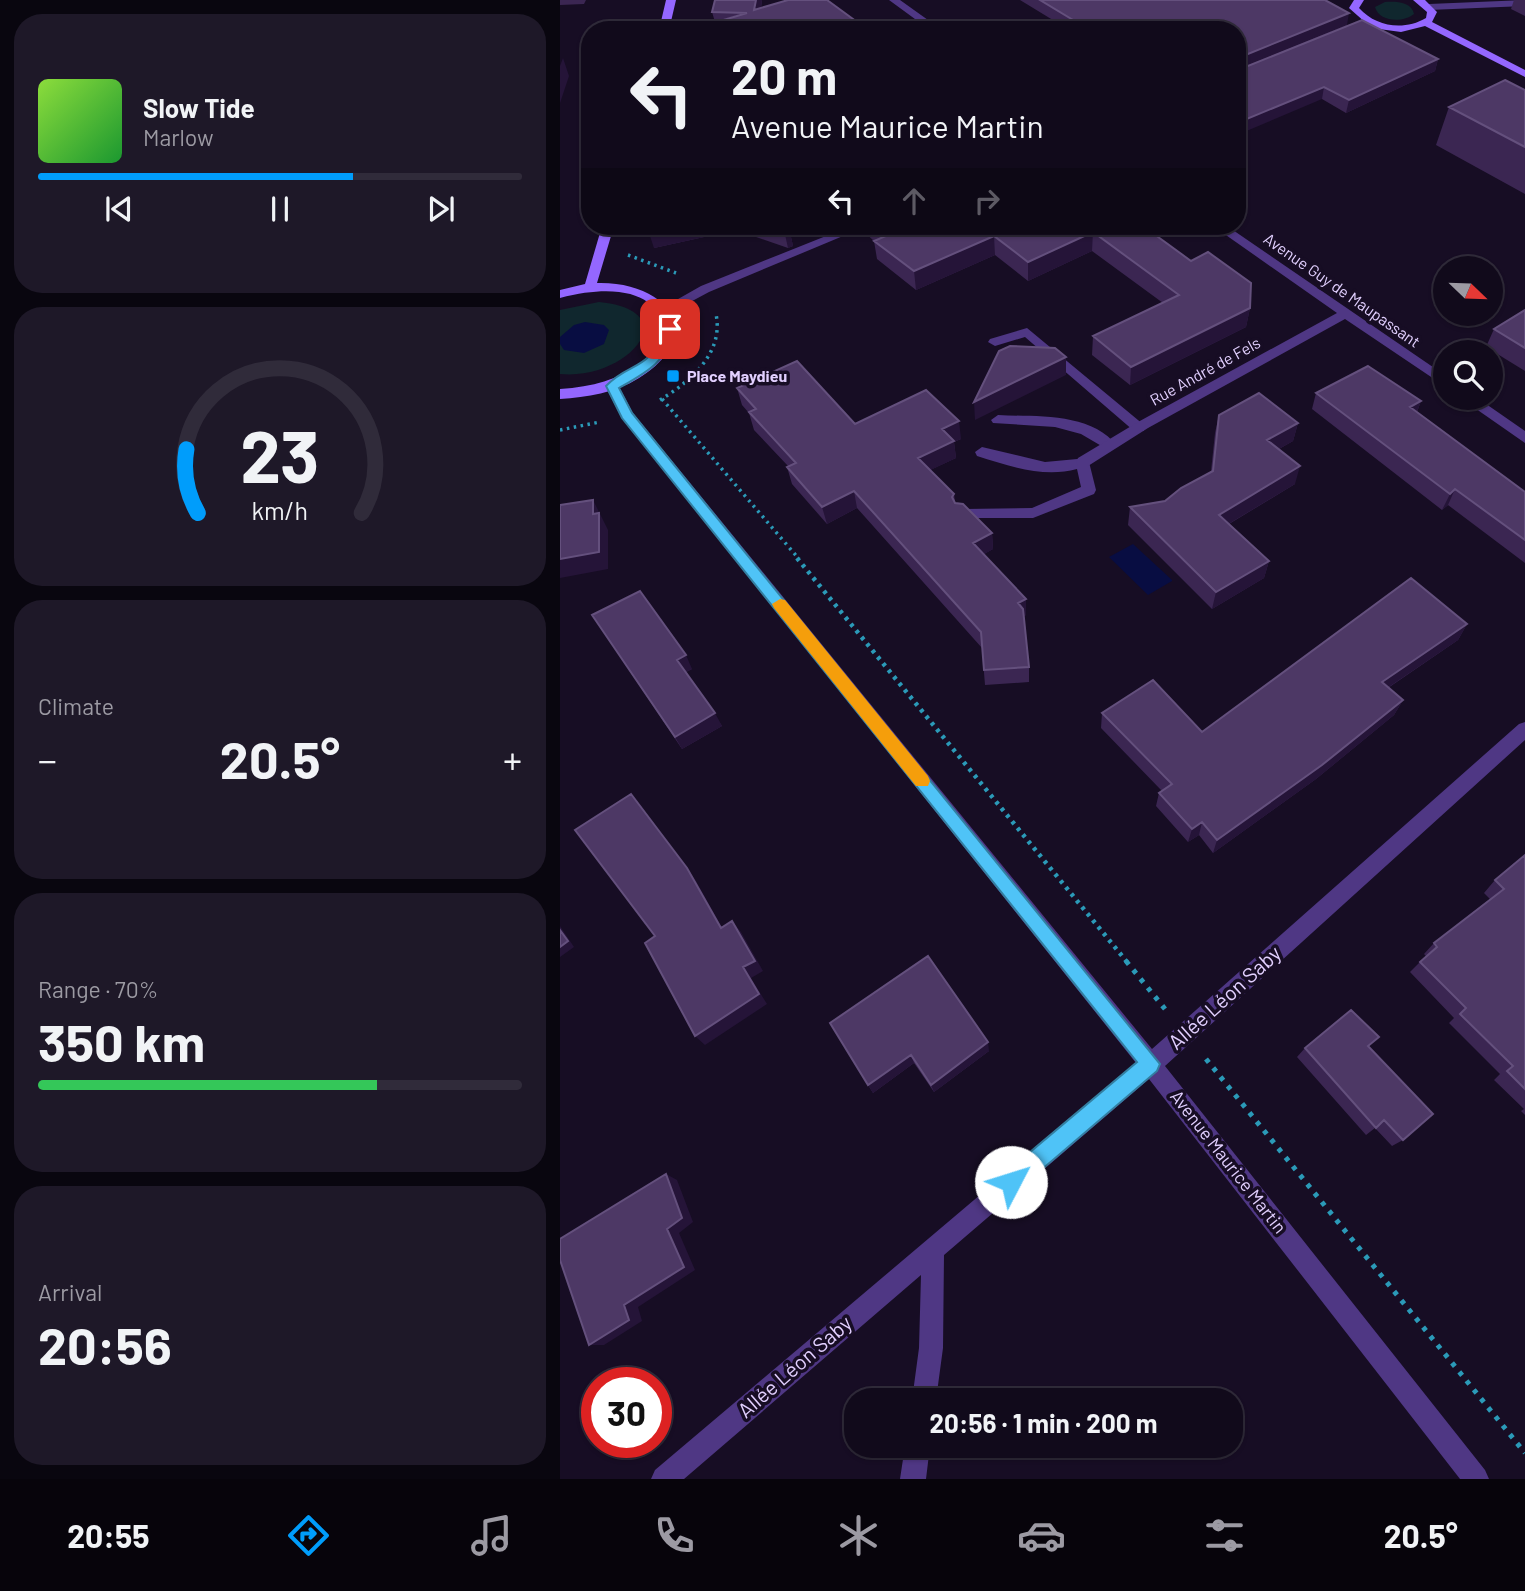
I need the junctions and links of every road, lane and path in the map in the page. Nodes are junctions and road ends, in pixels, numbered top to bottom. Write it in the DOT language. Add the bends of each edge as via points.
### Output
graph roads {
  1 [pos="671,0"];
  2 [pos="894,0"];
  3 [pos="1359,0"];
  4 [pos="1418,0"];
  5 [pos="1525,2"];
  6 [pos="1429,7"];
  7 [pos="666,21"];
  8 [pos="924,21"];
  9 [pos="1426,23"];
  10 [pos="1525,74"];
  11 [pos="605,235"];
  12 [pos="839,235"];
  13 [pos="1232,235"];
  14 [pos="590,287"];
  15 [pos="560,294"];
  16 [pos="663,311"];
  17 [pos="1345,314"];
  18 [pos="995,342"];
  19 [pos="1433,374"];
  20 [pos="612,386"];
  21 [pos="560,394"];
  22 [pos="662,399"];
  23 [pos="1485,410"];
  24 [pos="998,420"];
  25 [pos="1139,428"];
  26 [pos="1525,438"];
  27 [pos="1110,446"];
  28 [pos="982,452"];
  29 [pos="1083,462"];
  30 [pos="964,514"];
  31 [pos="1525,729"];
  32 [pos="1186,1034"];
  33 [pos="1150,1064"];
  34 [pos="933,1248"];
  35 [pos="926,1388"];
  36 [pos="1525,1453"];
  37 [pos="916,1458"];
  38 [pos="664,1479"];
  39 [pos="913,1479"];
  40 [pos="1476,1479"];
  1 -- 7 [label="main road"];
  2 -- 8 [label="street"];
  3 -- 9 [label="main road" via="1354,8 1365,24 1402,29"];
  4 -- 6 [label="main road"];
  5 -- 6 [label="street"];
  6 -- 9 [label="main road" via="1432,16"];
  9 -- 10 [label="main road"];
  11 -- 14 [label="main road"];
  12 -- 16 [label="street" via="705,289"];
  13 -- 17 [label="street, Avenue Guy de Maupassant"];
  14 -- 15 [label="main road"];
  14 -- 16 [label="main road" via="632,290"];
  16 -- 20 [label="main road" via="670,329 663,349 646,367"];
  17 -- 19 [label="street, Avenue Guy de Maupassant"];
  17 -- 25 [label="street, Rue André de Fels"];
  18 -- 25 [label="street" via="1027,332"];
  20 -- 21 [label="main road"];
  20 -- 33 [label="street, Avenue Maurice Martin" via="627,415"];
  22 -- 32 [label="path" via="831,597"];
  23 -- 26 [label="street"];
  24 -- 27 [label="street" via="1055,422 1086,430"];
  25 -- 27 [label="street, Rue André de Fels"];
  27 -- 29 [label="street, Rue André de Fels"];
  28 -- 29 [label="street" via="1027,466 1067,468"];
  29 -- 30 [label="street" via="1089,490 1081,494 1033,513"];
  31 -- 32 [label="street, Allée Léon Saby"];
  32 -- 33 [label="street, Allée Léon Saby"];
  32 -- 36 [label="path"];
  33 -- 34 [label="street, Allée Léon Saby"];
  33 -- 40 [label="street, Avenue Maurice Martin"];
  34 -- 35 [label="street"];
  34 -- 38 [label="street, Allée Léon Saby"];
  37 -- 39 [label="street"];
}
